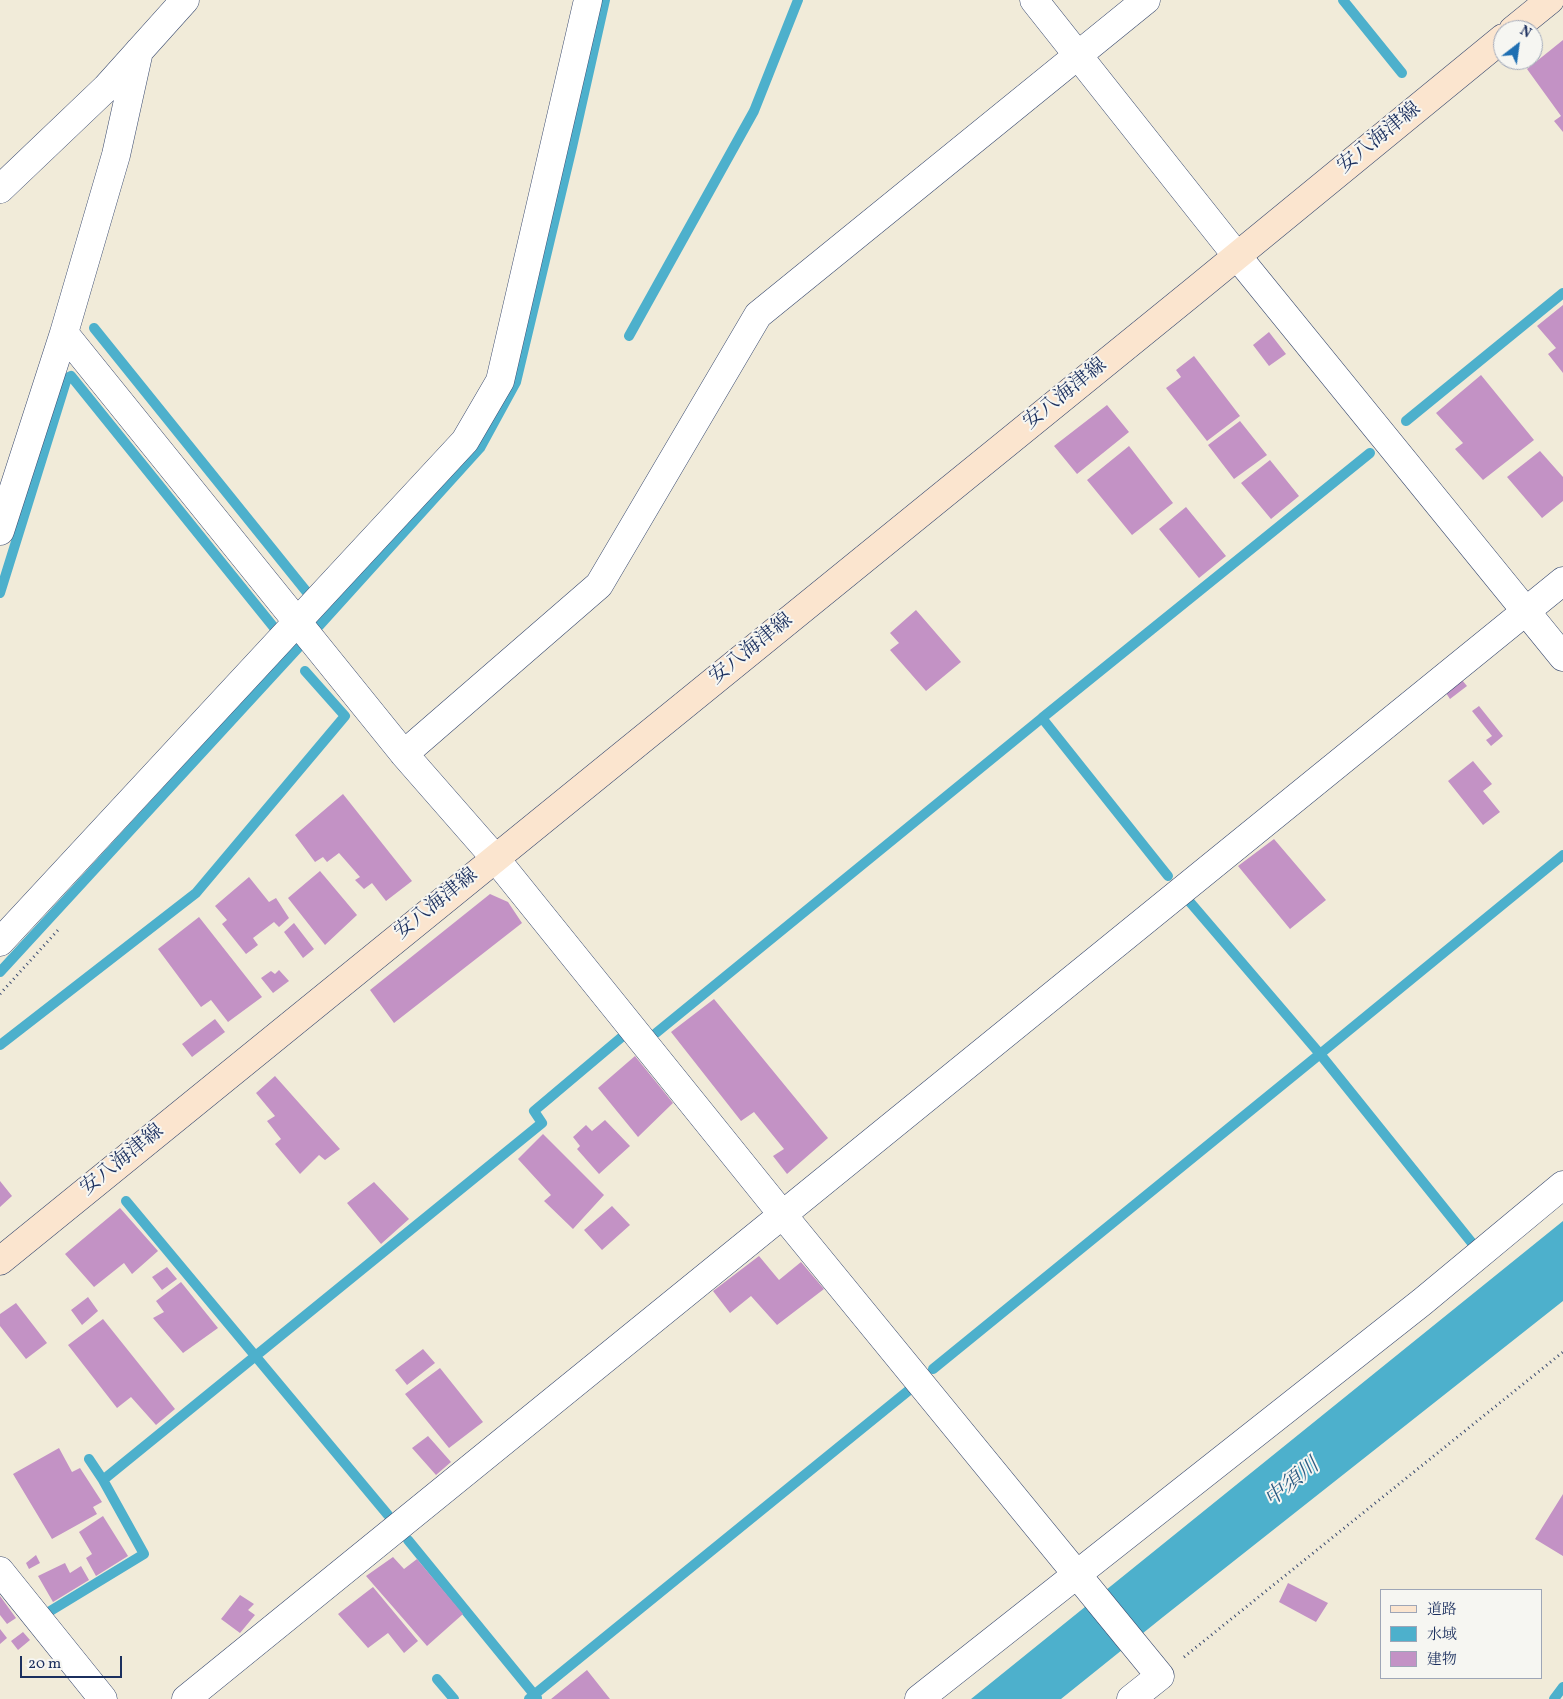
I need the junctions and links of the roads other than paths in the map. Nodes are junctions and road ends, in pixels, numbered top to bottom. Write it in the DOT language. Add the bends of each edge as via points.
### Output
graph roads {
  1 [pos="185,0"];
  2 [pos="588,0"];
  3 [pos="1034,0"];
  4 [pos="1146,0"];
  5 [pos="1550,0"];
  6 [pos="1525,20"];
  7 [pos="1493,46"];
  8 [pos="139,51"];
  9 [pos="1079,54"];
  10 [pos="0,189"];
  11 [pos="1238,256"];
  12 [pos="64,332"];
  13 [pos="0,530"];
  14 [pos="1563,581"];
  15 [pos="1526,612"];
  16 [pos="297,622"];
  17 [pos="1563,657"];
  18 [pos="404,754"];
  19 [pos="495,858"];
  20 [pos="0,942"];
  21 [pos="1563,1185"];
  22 [pos="782,1214"];
  23 [pos="0,1261"];
  24 [pos="0,1570"];
  25 [pos="1083,1583"];
  26 [pos="103,1699"];
  27 [pos="186,1699"];
  28 [pos="919,1699"];
  29 [pos="1131,1699"];
  1 -- 8 [label="street"];
  2 -- 16 [label="street" via="500,381 465,441"];
  3 -- 9 [label="street"];
  4 -- 9 [label="street"];
  5 -- 6 [label="main road"];
  7 -- 11 [label="main road, 安八海津線"];
  8 -- 10 [label="street" via="106,88"];
  8 -- 12 [label="street" via="116,155"];
  9 -- 11 [label="street"];
  9 -- 18 [label="street" via="758,315 599,585"];
  11 -- 15 [label="street"];
  11 -- 19 [label="main road, 安八海津線"];
  12 -- 13 [label="street"];
  12 -- 16 [label="street"];
  14 -- 15 [label="street"];
  15 -- 17 [label="street"];
  15 -- 22 [label="street"];
  16 -- 18 [label="street"];
  16 -- 20 [label="street"];
  18 -- 19 [label="street"];
  19 -- 22 [label="street"];
  19 -- 23 [label="main road, 安八海津線"];
  21 -- 25 [label="street"];
  22 -- 25 [label="street"];
  22 -- 27 [label="street"];
  24 -- 26 [label="street"];
  25 -- 28 [label="street"];
  25 -- 29 [label="street" via="1152,1667"];
}
